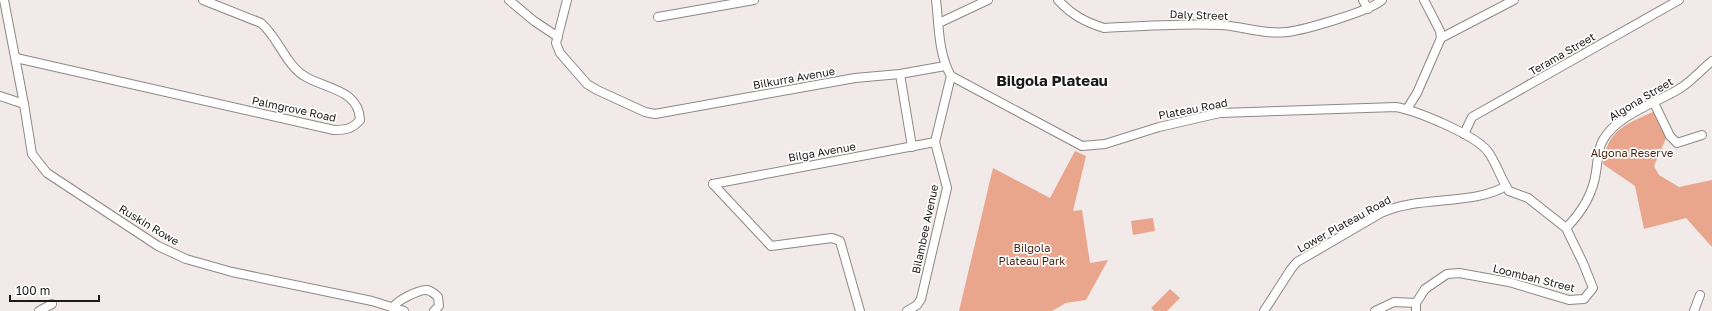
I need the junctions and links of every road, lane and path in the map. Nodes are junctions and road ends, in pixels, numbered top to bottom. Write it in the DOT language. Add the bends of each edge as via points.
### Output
graph roads {
  1 [pos="4,0"];
  2 [pos="203,0"];
  3 [pos="509,0"];
  4 [pos="567,0"];
  5 [pos="754,0"];
  6 [pos="936,0"];
  7 [pos="988,0"];
  8 [pos="1058,0"];
  9 [pos="1363,0"];
  10 [pos="1382,0"];
  11 [pos="1424,0"];
  12 [pos="1514,0"];
  13 [pos="1679,0"];
  14 [pos="1368,9"];
  15 [pos="658,17"];
  16 [pos="939,23"];
  17 [pos="558,37"];
  18 [pos="1441,38"];
  19 [pos="16,58"];
  20 [pos="1712,61"];
  21 [pos="944,66"];
  22 [pos="900,74"];
  23 [pos="951,76"];
  24 [pos="0,96"];
  25 [pos="1654,103"];
  26 [pos="24,104"];
  27 [pos="1407,109"];
  28 [pos="1464,134"];
  29 [pos="1702,135"];
  30 [pos="935,142"];
  31 [pos="912,147"];
  32 [pos="1506,186"];
  33 [pos="1566,228"];
  34 [pos="1700,295"];
  35 [pos="52,304"];
  36 [pos="1416,307"];
  37 [pos="393,308"];
  38 [pos="39,311"];
  39 [pos="404,311"];
  40 [pos="434,311"];
  41 [pos="860,311"];
  42 [pos="907,311"];
  43 [pos="1264,311"];
  44 [pos="1375,311"];
  45 [pos="1694,311"];
  1 -- 19 [label="street, Ruskin Rowe"];
  2 -- 19 [label="street, Palmgrove Road" via="261,22 291,62 305,76 352,98 360,109 360,120 353,128 334,130"];
  3 -- 17 [label="street"];
  4 -- 17 [label="street"];
  5 -- 15 [label="street"];
  6 -- 16 [label="street, Plateau Road"];
  7 -- 16 [label="street"];
  8 -- 14 [label="street, Daly Street" via="1074,15 1104,28 1221,25 1248,30 1287,32"];
  9 -- 14 [label="street"];
  10 -- 14 [label="street, Daly Street"];
  11 -- 18 [label="street"];
  12 -- 18 [label="street"];
  13 -- 28 [label="street, Terama Street" via="1472,117"];
  16 -- 21 [label="street, Plateau Road"];
  17 -- 22 [label="street, Bilkurra Avenue" via="558,50 587,84 647,113 655,114 855,78"];
  18 -- 27 [label="street"];
  19 -- 26 [label="street, Ruskin Rowe"];
  20 -- 25 [label="street, Algona Street" via="1680,88"];
  21 -- 22 [label="street, Bilkurra Avenue"];
  21 -- 23 [label="street, Plateau Road"];
  22 -- 31 [label="street"];
  23 -- 27 [label="street, Plateau Road" via="1074,143 1090,147 1159,127 1220,114 1396,107"];
  23 -- 30 [label="street, Bilambee Avenue"];
  24 -- 26 [label="street"];
  25 -- 29 [label="street" via="1676,143"];
  25 -- 33 [label="street, Algona Street" via="1624,120 1603,139 1597,153 1596,173 1591,190 1581,213"];
  26 -- 37 [label="street, Ruskin Rowe" via="32,154 47,173 158,246 186,259 232,272 372,301"];
  27 -- 28 [label="street, Plateau Road"];
  28 -- 32 [label="street, Plateau Road" via="1479,142 1488,152"];
  30 -- 31 [label="street, Bilga Avenue"];
  30 -- 42 [label="street, Bilambee Avenue" via="947,188 921,299"];
  31 -- 41 [label="street, Bilga Avenue" via="713,184 771,246 832,238 840,241"];
  32 -- 33 [label="street, Loombah Street" via="1512,194 1528,198"];
  32 -- 43 [label="street, Lower Plateau Road" via="1498,191 1394,207 1381,213 1297,262"];
  33 -- 36 [label="street, Loombah Street" via="1594,288 1584,299 1569,300 1509,282 1459,273 1447,274 1425,289"];
  34 -- 45 [label="street"];
  35 -- 38 [label="street"];
  36 -- 44 [label="street" via="1394,302"];
  37 -- 39 [label="street, Ruskin Rowe"];
  37 -- 40 [label="street" via="409,296 427,290 438,297 439,306"];
}
